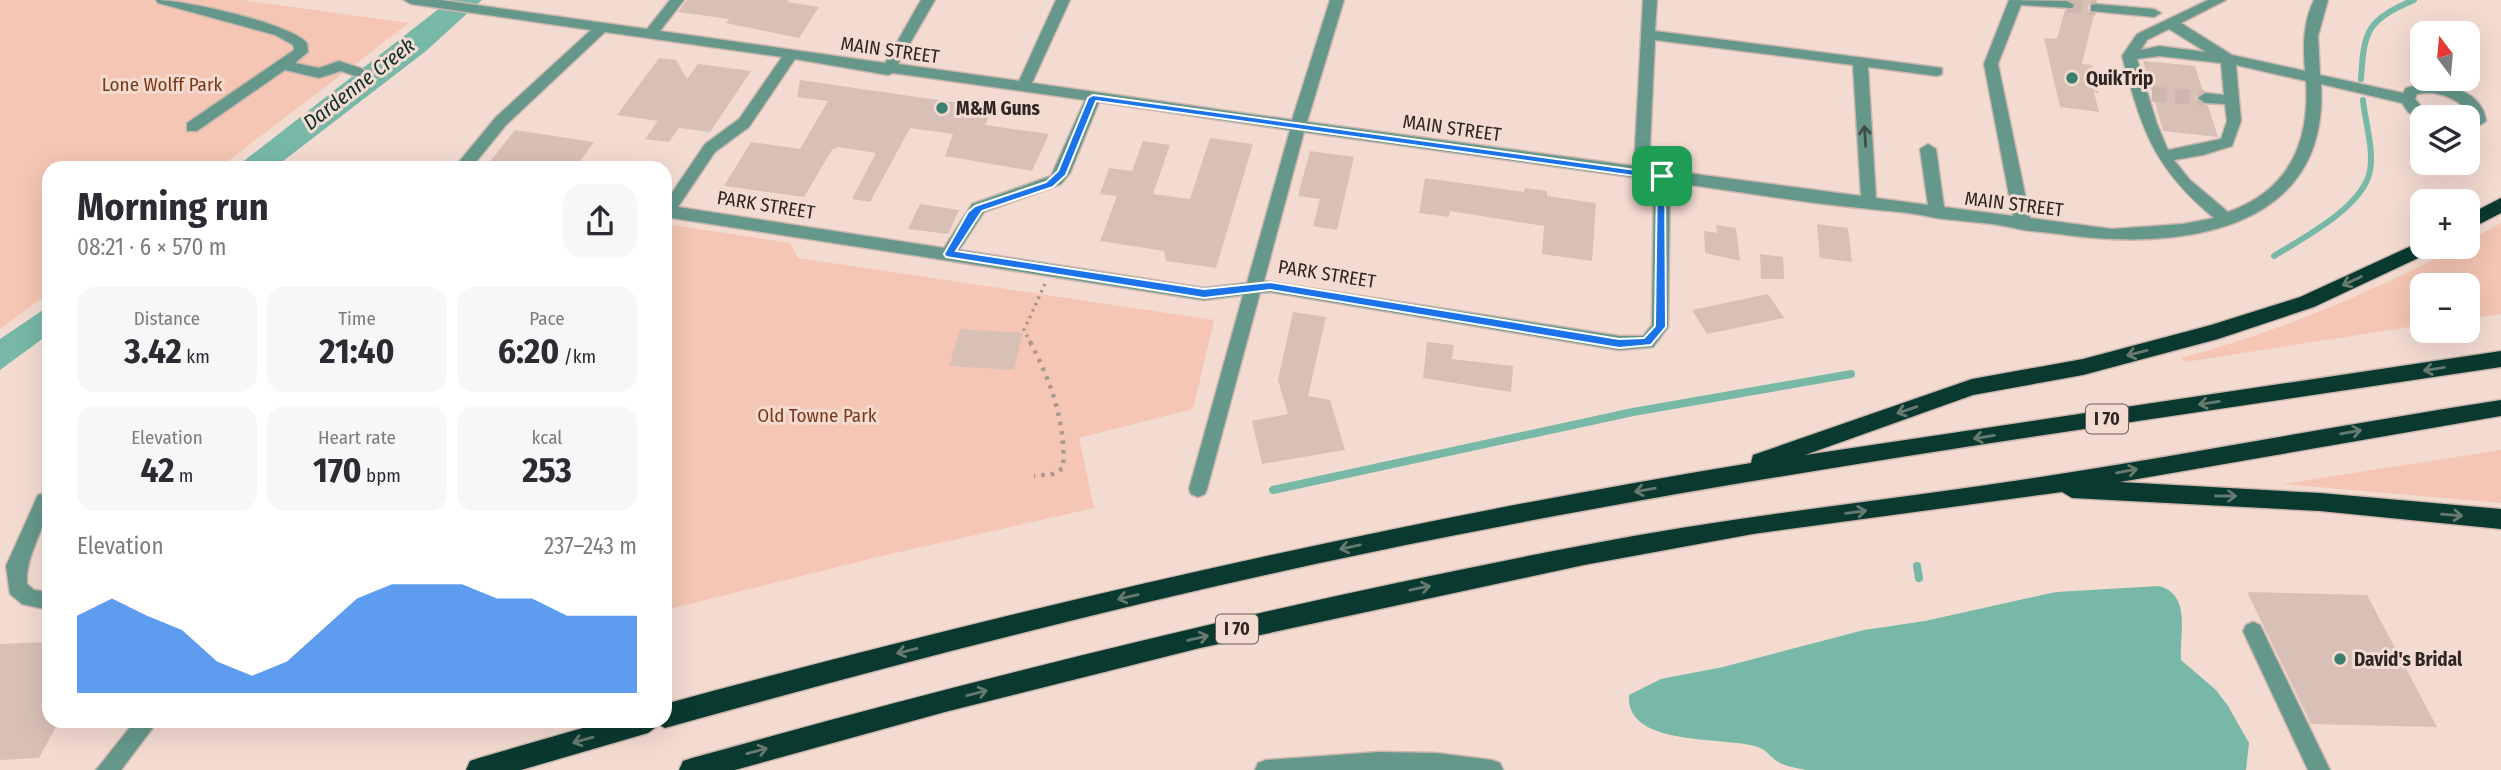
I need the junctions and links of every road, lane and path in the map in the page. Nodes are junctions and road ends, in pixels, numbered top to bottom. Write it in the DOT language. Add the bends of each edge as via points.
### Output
graph roads {
  1 [pos="163,0"];
  2 [pos="411,0"];
  3 [pos="677,0"];
  4 [pos="928,0"];
  5 [pos="1063,0"];
  6 [pos="1337,0"];
  7 [pos="1650,0"];
  8 [pos="2016,0"];
  9 [pos="2139,0"];
  10 [pos="2219,0"];
  11 [pos="2321,0"];
  12 [pos="2067,5"];
  13 [pos="2096,8"];
  14 [pos="2154,13"];
  15 [pos="2170,23"];
  16 [pos="601,28"];
  17 [pos="650,35"];
  18 [pos="1648,35"];
  19 [pos="791,55"];
  20 [pos="2129,56"];
  21 [pos="2228,59"];
  22 [pos="1860,61"];
  23 [pos="282,64"];
  24 [pos="888,69"];
  25 [pos="1937,71"];
  26 [pos="358,72"];
  27 [pos="2314,78"];
  28 [pos="1023,88"];
  29 [pos="1093,98"];
  30 [pos="2205,98"];
  31 [pos="2408,99"];
  32 [pos="2232,100"];
  33 [pos="2411,105"];
  34 [pos="2470,105"];
  35 [pos="1298,126"];
  36 [pos="192,127"];
  37 [pos="1928,149"];
  38 [pos="2164,156"];
  39 [pos="468,161"];
  40 [pos="1641,173"];
  41 [pos="1662,176"];
  42 [pos="672,202"];
  43 [pos="1869,204"];
  44 [pos="2501,205"];
  45 [pos="672,212"];
  46 [pos="1937,214"];
  47 [pos="2480,216"];
  48 [pos="2227,220"];
  49 [pos="2023,225"];
  50 [pos="949,254"];
  51 [pos="2410,254"];
  52 [pos="1052,270"];
  53 [pos="1252,288"];
  54 [pos="2501,359"];
  55 [pos="2501,408"];
  56 [pos="1034,476"];
  57 [pos="1713,478"];
  58 [pos="2035,487"];
  59 [pos="1198,489"];
  60 [pos="42,508"];
  61 [pos="2501,519"];
  62 [pos="42,600"];
  63 [pos="2253,631"];
  64 [pos="672,714"];
  65 [pos="142,728"];
  66 [pos="624,728"];
  67 [pos="1461,767"];
  68 [pos="108,769"];
  69 [pos="478,770"];
  70 [pos="692,770"];
  71 [pos="1266,770"];
  72 [pos="1492,770"];
  73 [pos="2319,770"];
  1 -- 23 [label="street" via="280,32 300,43 301,52"];
  2 -- 16 [label="street, MAIN STREET"];
  3 -- 17 [label="street"];
  4 -- 24 [label="street"];
  5 -- 28 [label="street"];
  6 -- 35 [label="street"];
  7 -- 18 [label="street"];
  8 -- 12 [label="street"];
  8 -- 49 [label="street" via="1991,64"];
  9 -- 14 [label="street"];
  10 -- 15 [label="street"];
  11 -- 27 [label="street, MAIN STREET" via="2312,30"];
  13 -- 14 [label="street"];
  14 -- 15 [label="street"];
  15 -- 20 [label="street" via="2141,37"];
  15 -- 21 [label="street"];
  16 -- 17 [label="street, MAIN STREET"];
  16 -- 39 [label="street" via="501,121"];
  17 -- 19 [label="street, MAIN STREET"];
  18 -- 22 [label="street"];
  18 -- 40 [label="street"];
  19 -- 24 [label="street, MAIN STREET"];
  19 -- 42 [label="street" via="744,123 710,148"];
  20 -- 21 [label="street" via="2159,51"];
  20 -- 38 [label="street" via="2146,93 2149,129"];
  21 -- 27 [label="street"];
  21 -- 32 [label="street"];
  22 -- 25 [label="street"];
  43 -- 22 [label="street, one-way"];
  23 -- 26 [label="street" via="312,73 332,72 339,66"];
  23 -- 36 [label="street"];
  24 -- 28 [label="street, MAIN STREET"];
  27 -- 31 [label="street"];
  27 -- 48 [label="street, MAIN STREET" via="2312,139 2298,171 2268,199"];
  28 -- 29 [label="street, MAIN STREET"];
  29 -- 35 [label="street, MAIN STREET"];
  29 -- 50 [label="street" via="1062,173 1049,185 978,208"];
  30 -- 32 [label="street"];
  31 -- 33 [label="street"];
  31 -- 34 [label="street" via="2411,92 2422,88 2455,93"];
  32 -- 38 [label="street" via="2234,121 2227,142"];
  35 -- 40 [label="street, MAIN STREET"];
  35 -- 53 [label="street"];
  37 -- 46 [label="street"];
  38 -- 48 [label="street" via="2185,184"];
  40 -- 41 [label="street, MAIN STREET"];
  41 -- 43 [label="street, MAIN STREET"];
  41 -- 53 [label="street, PARK STREET" via="1660,327 1647,342 1619,344 1270,286"];
  43 -- 46 [label="street, MAIN STREET"];
  44 -- 47 [label="highway"];
  45 -- 50 [label="street, PARK STREET"];
  46 -- 49 [label="street, MAIN STREET"];
  48 -- 49 [label="street, MAIN STREET" via="2142,234"];
  50 -- 52 [label="street, PARK STREET"];
  51 -- 57 [label="highway, one-way" via="2307,302 2223,330 2083,366 1972,387"];
  52 -- 53 [label="street, PARK STREET" via="1204,293"];
  52 -- 56 [label="path" via="1024,330 1056,404 1065,456 1063,468"];
  53 -- 59 [label="street"];
  54 -- 57 [label="highway, I 70, one-way"];
  58 -- 55 [label="highway, I 70, one-way"];
  57 -- 64 [label="highway, I 70, one-way" via="1450,526 1182,584"];
  58 -- 61 [label="highway, one-way" via="2257,497"];
  70 -- 58 [label="highway, I 70, one-way" via="1042,676 1427,587 1720,530"];
  60 -- 62 [label="street" via="16,566 17,588 29,598"];
  63 -- 73 [label="street"];
  65 -- 68 [label="street"];
  66 -- 69 [label="highway, one-way"];
  67 -- 71 [label="street" via="1399,761 1332,762"];
  67 -- 72 [label="street"];
}
